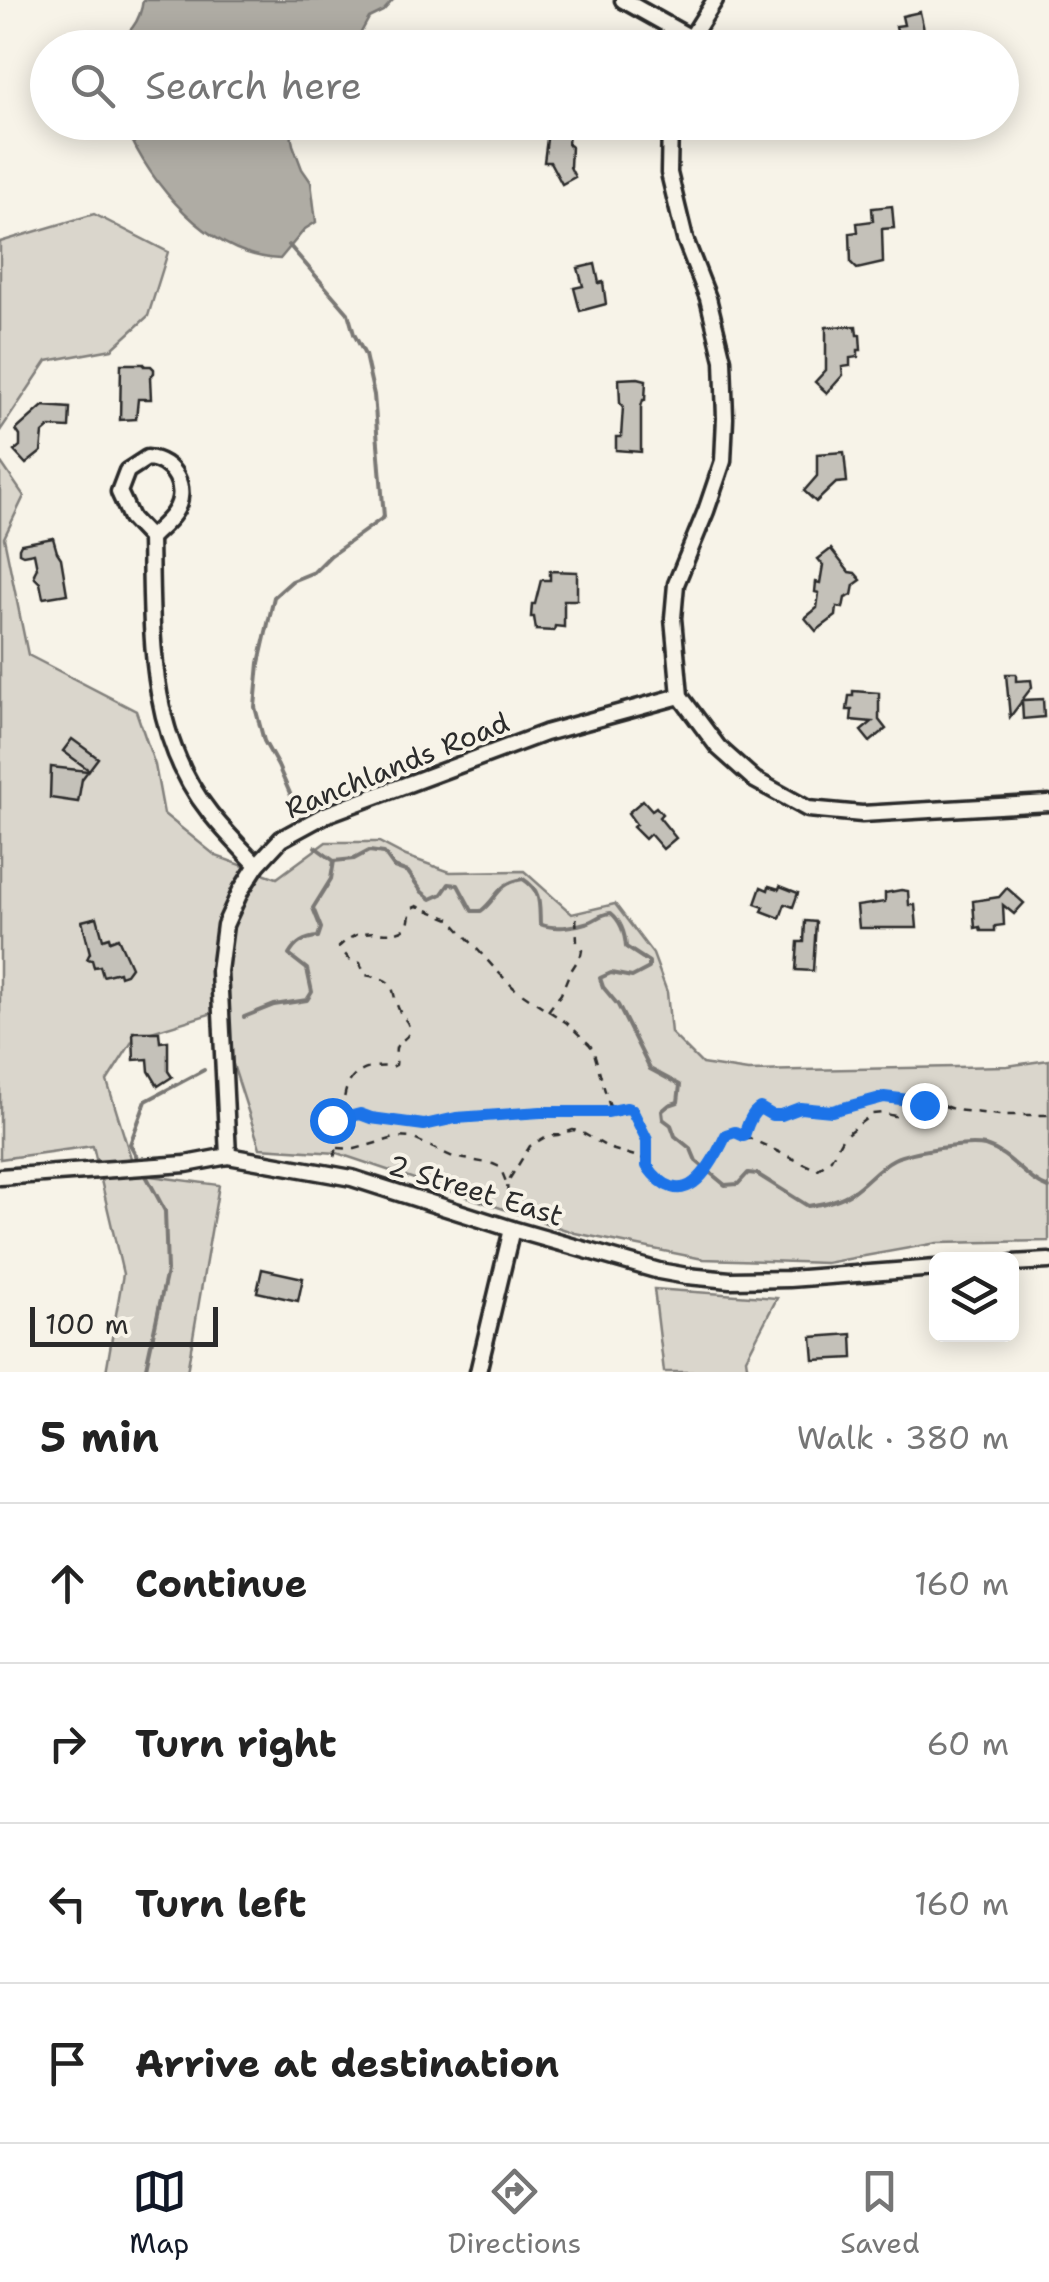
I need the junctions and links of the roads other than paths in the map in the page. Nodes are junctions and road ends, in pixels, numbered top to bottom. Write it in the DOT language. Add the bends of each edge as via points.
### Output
graph roads {
  1 [pos="624,0"];
  2 [pos="715,0"];
  3 [pos="670,30"];
  4 [pos="698,30"];
  5 [pos="670,140"];
  6 [pos="150,538"];
  7 [pos="680,696"];
  8 [pos="1049,803"];
  9 [pos="256,865"];
  10 [pos="228,1156"];
  11 [pos="0,1177"];
  12 [pos="512,1228"];
  13 [pos="1049,1261"];
  14 [pos="1019,1262"];
  15 [pos="929,1269"];
  16 [pos="478,1372"];
  1 -- 3 [label="street"];
  2 -- 4 [label="street"];
  5 -- 7 [label="street" via="669,173 723,360 725,418 722,461 676,584"];
  6 -- 6 [label="street" via="175,512 181,493 174,469 147,458 127,471 119,492"];
  6 -- 9 [label="street" via="162,716 179,763 208,811"];
  7 -- 8 [label="street" via="718,747 755,780 808,809 862,814"];
  7 -- 9 [label="street, Ranchlands Road" via="545,733 326,815 281,840"];
  9 -- 10 [label="street, Ranchlands Road" via="226,926 220,971"];
  10 -- 11 [label="street, 2 Street East"];
  10 -- 12 [label="street, 2 Street East" via="352,1178"];
  12 -- 15 [label="street, 2 Street East" via="687,1276 789,1279"];
  12 -- 16 [label="street"];
  13 -- 14 [label="street"];
}
